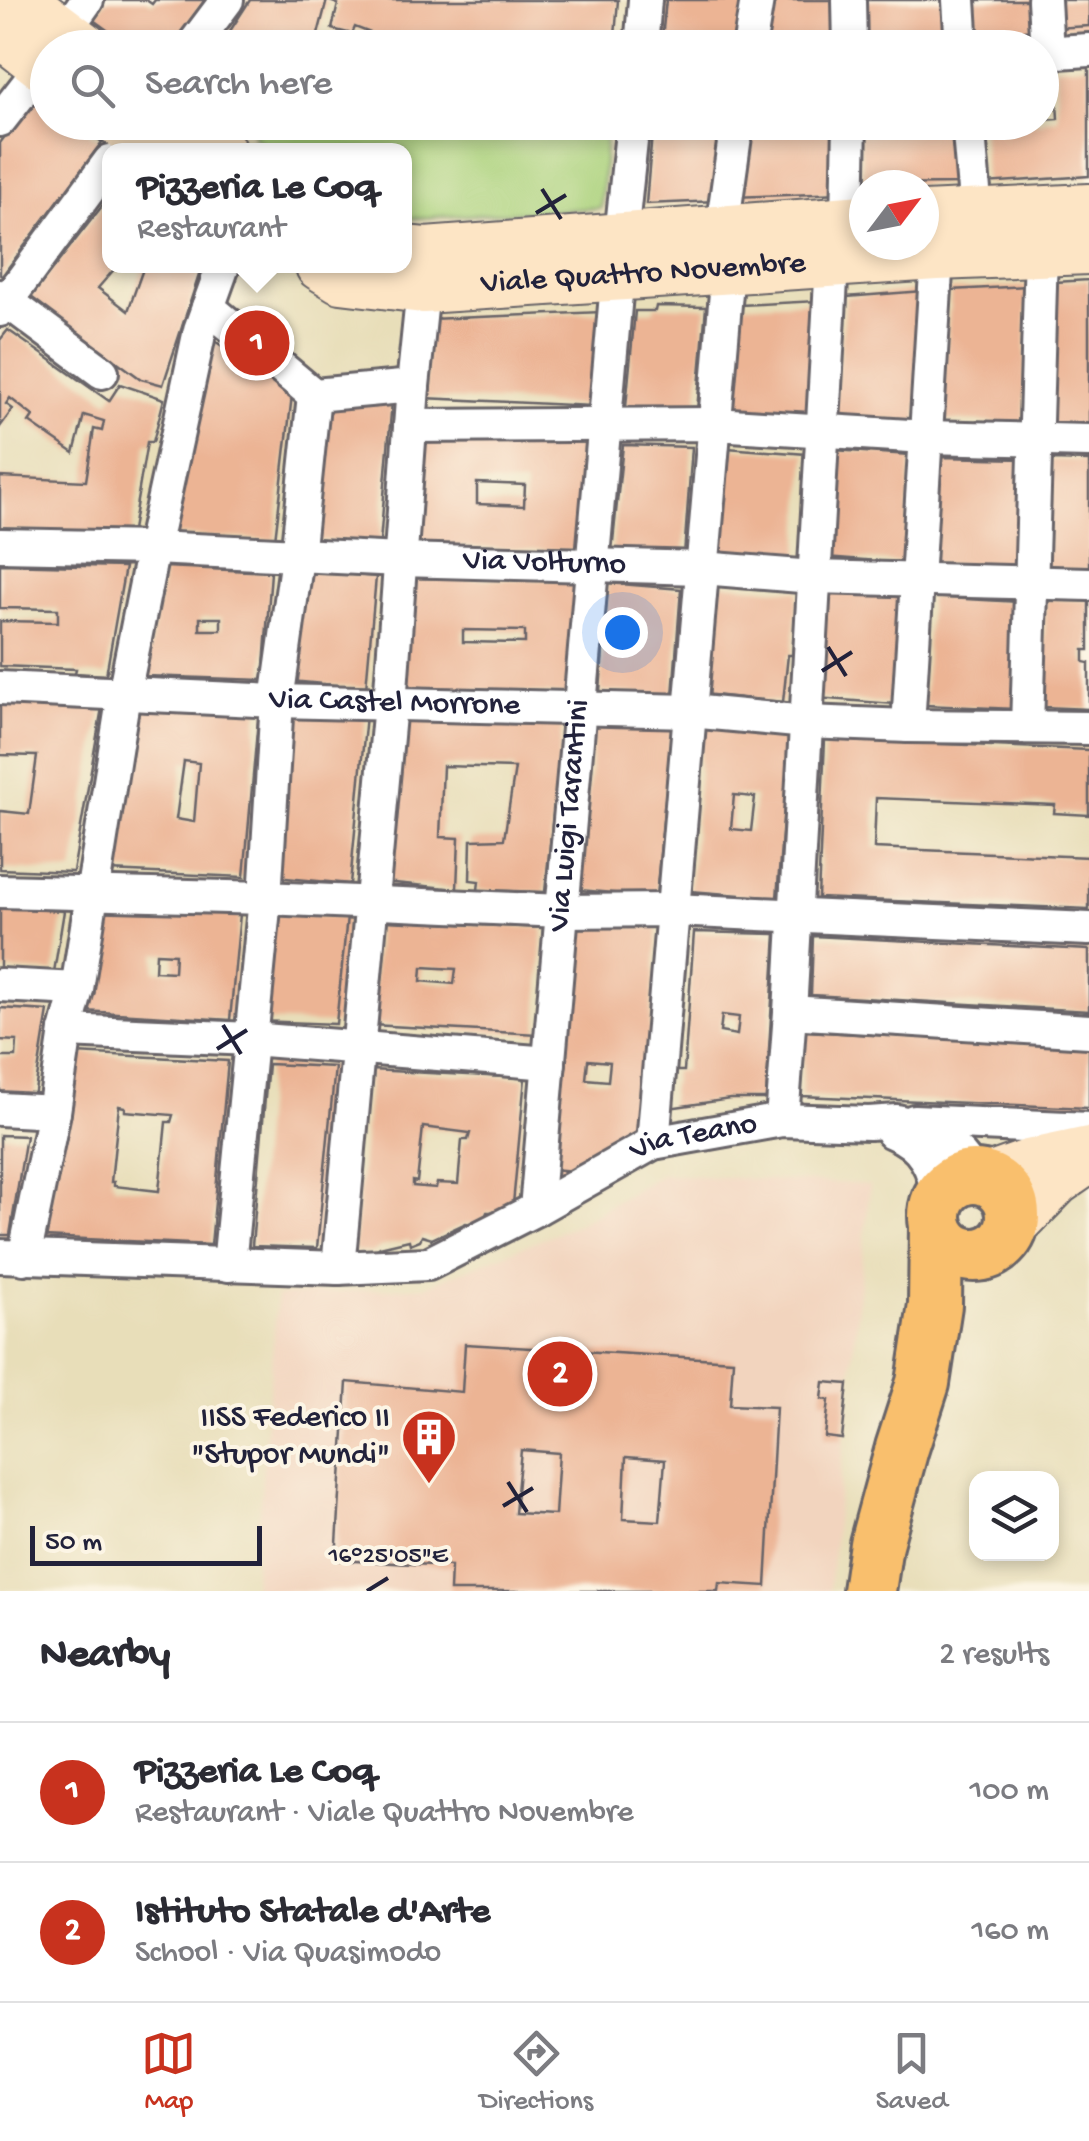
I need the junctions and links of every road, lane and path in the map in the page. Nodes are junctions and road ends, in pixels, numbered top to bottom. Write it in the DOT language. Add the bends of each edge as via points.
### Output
graph roads {
  1 [pos="22,0"];
  2 [pos="228,0"];
  3 [pos="645,0"];
  4 [pos="757,0"];
  5 [pos="849,0"];
  6 [pos="959,0"];
  7 [pos="1044,0"];
  8 [pos="53,30"];
  9 [pos="205,30"];
  10 [pos="642,30"];
  11 [pos="752,30"];
  12 [pos="850,30"];
  13 [pos="961,30"];
  14 [pos="1044,30"];
  15 [pos="0,33"];
  16 [pos="30,38"];
  17 [pos="1089,50"];
  18 [pos="1059,52"];
  19 [pos="30,85"];
  20 [pos="0,120"];
  21 [pos="632,140"];
  22 [pos="735,140"];
  23 [pos="850,140"];
  24 [pos="970,140"];
  25 [pos="102,173"];
  26 [pos="1089,208"];
  27 [pos="976,213"];
  28 [pos="939,232"];
  29 [pos="848,234"];
  30 [pos="939,237"];
  31 [pos="725,249"];
  32 [pos="1089,250"];
  33 [pos="1040,252"];
  34 [pos="619,256"];
  35 [pos="930,260"];
  36 [pos="414,270"];
  37 [pos="220,273"];
  38 [pos="331,273"];
  39 [pos="392,273"];
  40 [pos="2,302"];
  41 [pos="208,307"];
  42 [pos="102,372"];
  43 [pos="413,386"];
  44 [pos="314,395"];
  45 [pos="604,423"];
  46 [pos="715,424"];
  47 [pos="410,426"];
  48 [pos="822,431"];
  49 [pos="926,437"];
  50 [pos="1035,440"];
  51 [pos="1089,441"];
  52 [pos="0,544"];
  53 [pos="153,548"];
  54 [pos="297,557"];
  55 [pos="400,560"];
  56 [pos="592,565"];
  57 [pos="702,568"];
  58 [pos="813,577"];
  59 [pos="917,579"];
  60 [pos="1031,582"];
  61 [pos="1089,584"];
  62 [pos="0,688"];
  63 [pos="124,694"];
  64 [pos="277,701"];
  65 [pos="390,704"];
  66 [pos="579,710"];
  67 [pos="690,711"];
  68 [pos="806,722"];
  69 [pos="908,726"];
  70 [pos="1026,727"];
  71 [pos="1089,728"];
  72 [pos="0,891"];
  73 [pos="90,894"];
  74 [pos="264,898"];
  75 [pos="371,904"];
  76 [pos="673,910"];
  77 [pos="562,911"];
  78 [pos="796,914"];
  79 [pos="1089,930"];
  80 [pos="0,985"];
  81 [pos="77,989"];
  82 [pos="790,1012"];
  83 [pos="66,1031"];
  84 [pos="1089,1031"];
  85 [pos="251,1039"];
  86 [pos="360,1047"];
  87 [pos="548,1064"];
  88 [pos="0,1109"];
  89 [pos="54,1112"];
  90 [pos="782,1120"];
  91 [pos="883,1122"];
  92 [pos="1089,1129"];
  93 [pos="653,1143"];
  94 [pos="1089,1155"];
  95 [pos="960,1196"];
  96 [pos="536,1208"];
  97 [pos="1005,1237"];
  98 [pos="12,1257"];
  99 [pos="228,1265"];
  100 [pos="338,1268"];
  101 [pos="923,1383"];
  102 [pos="869,1591"];
  1 -- 8 [label="main road"];
  2 -- 9 [label="street"];
  3 -- 10 [label="street"];
  4 -- 11 [label="street"];
  5 -- 12 [label="street"];
  6 -- 13 [label="street"];
  7 -- 14 [label="street"];
  15 -- 16 [label="main road"];
  17 -- 18 [label="street"];
  19 -- 20 [label="street"];
  21 -- 34 [label="street, Via Luigi Tarantini"];
  22 -- 31 [label="street"];
  23 -- 29 [label="street"];
  24 -- 27 [label="street"];
  25 -- 40 [label="street"];
  26 -- 27 [label="main road, Viale Quattro Novembre"];
  27 -- 28 [label="main road, Viale Quattro Novembre"];
  29 -- 31 [label="main road, Viale Quattro Novembre"];
  29 -- 48 [label="street"];
  30 -- 33 [label="main road, Viale Quattro Novembre"];
  31 -- 34 [label="main road, Viale Quattro Novembre"];
  31 -- 46 [label="street"];
  32 -- 33 [label="main road, Viale Quattro Novembre"];
  33 -- 50 [label="street"];
  34 -- 36 [label="main road, Viale Quattro Novembre"];
  34 -- 45 [label="street, Via Luigi Tarantini"];
  35 -- 49 [label="street"];
  36 -- 43 [label="street"];
  37 -- 41 [label="street"];
  38 -- 39 [label="main road, Viale Quattro Novembre" via="342,280"];
  40 -- 42 [label="street"];
  41 -- 44 [label="street"];
  41 -- 53 [label="street"];
  43 -- 44 [label="street"];
  43 -- 47 [label="street"];
  44 -- 54 [label="street"];
  45 -- 46 [label="street"];
  45 -- 47 [label="street"];
  45 -- 56 [label="street, Via Luigi Tarantini"];
  46 -- 48 [label="street"];
  46 -- 57 [label="street"];
  47 -- 55 [label="street"];
  48 -- 49 [label="street"];
  48 -- 58 [label="street"];
  49 -- 50 [label="street"];
  49 -- 59 [label="street"];
  50 -- 51 [label="street"];
  50 -- 60 [label="street"];
  52 -- 53 [label="street, Via Volturno"];
  53 -- 54 [label="street, Via Volturno"];
  53 -- 63 [label="street"];
  54 -- 55 [label="street, Via Volturno"];
  54 -- 64 [label="street"];
  55 -- 56 [label="street, Via Volturno"];
  55 -- 65 [label="street"];
  56 -- 57 [label="street, Via Volturno"];
  56 -- 66 [label="street, Via Luigi Tarantini"];
  57 -- 58 [label="street, Via Volturno"];
  57 -- 67 [label="street"];
  58 -- 59 [label="street, Via Volturno"];
  58 -- 68 [label="street"];
  59 -- 60 [label="street, Via Volturno"];
  59 -- 69 [label="street"];
  60 -- 61 [label="street, Via Volturno"];
  60 -- 70 [label="street"];
  62 -- 63 [label="street, Via Castel Morrone"];
  63 -- 64 [label="street, Via Castel Morrone"];
  63 -- 73 [label="street"];
  64 -- 65 [label="street, Via Castel Morrone"];
  64 -- 74 [label="street"];
  65 -- 66 [label="street, Via Castel Morrone"];
  65 -- 75 [label="street"];
  66 -- 67 [label="street, Via Castel Morrone"];
  66 -- 77 [label="street, Via Luigi Tarantini"];
  67 -- 68 [label="street, Via Castel Morrone"];
  67 -- 76 [label="street"];
  68 -- 69 [label="street, Via Castel Morrone"];
  68 -- 78 [label="street"];
  69 -- 70 [label="street, Via Castel Morrone"];
  70 -- 71 [label="street, Via Castel Morrone"];
  72 -- 73 [label="street"];
  73 -- 74 [label="street"];
  73 -- 81 [label="street"];
  74 -- 75 [label="street"];
  74 -- 85 [label="street"];
  75 -- 77 [label="street"];
  75 -- 86 [label="street"];
  76 -- 77 [label="street"];
  76 -- 78 [label="street"];
  76 -- 93 [label="street"];
  77 -- 87 [label="street, Via Luigi Tarantini"];
  78 -- 79 [label="street"];
  78 -- 82 [label="street"];
  80 -- 81 [label="street"];
  81 -- 83 [label="street"];
  82 -- 84 [label="street"];
  82 -- 90 [label="street"];
  83 -- 85 [label="street"];
  83 -- 89 [label="street"];
  85 -- 86 [label="street"];
  85 -- 99 [label="street"];
  86 -- 87 [label="street"];
  86 -- 100 [label="street"];
  87 -- 96 [label="street, Via Luigi Tarantini"];
  88 -- 89 [label="street"];
  89 -- 98 [label="street"];
  90 -- 91 [label="street, Via Teano"];
  90 -- 93 [label="street, Via Teano"];
  91 -- 92 [label="street, Via Teano"];
  91 -- 95 [label="street, Via Teano"];
  91 -- 95 [label="street, Via Teano" via="913,1124 961,1156"];
  93 -- 96 [label="street, Via Teano"];
  94 -- 95 [label="main road" via="1055,1157"];
  94 -- 97 [label="main road"];
  95 -- 97 [label="main road" via="996,1182 1013,1209"];
  95 -- 97 [label="main road" via="938,1233 947,1245 972,1256 986,1254"];
  95 -- 101 [label="main road"];
  96 -- 100 [label="street, Via Teano" via="428,1264"];
  97 -- 101 [label="main road"];
  98 -- 99 [label="street, Via Teano"];
  99 -- 100 [label="street, Via Teano"];
  101 -- 102 [label="main road" via="876,1544"];
}
